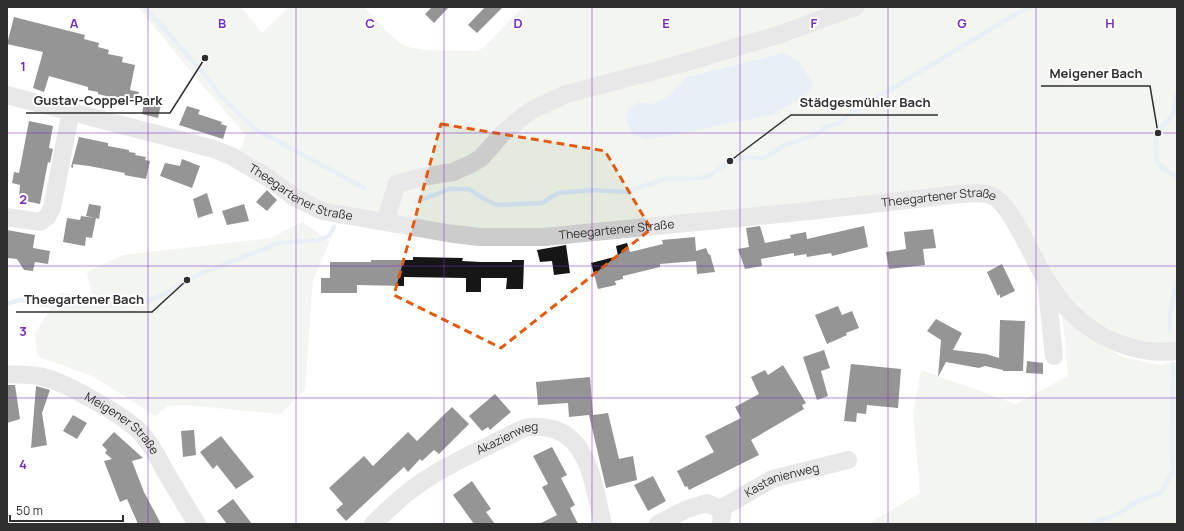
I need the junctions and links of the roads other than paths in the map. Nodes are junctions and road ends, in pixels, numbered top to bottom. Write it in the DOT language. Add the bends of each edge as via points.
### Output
graph roads {
  1 [pos="855,7"];
  2 [pos="7,95"];
  3 [pos="72,111"];
  4 [pos="7,217"];
  5 [pos="385,221"];
  6 [pos="1046,281"];
  7 [pos="1177,351"];
  8 [pos="1054,356"];
  9 [pos="7,374"];
  10 [pos="848,460"];
  11 [pos="720,517"];
  12 [pos="197,524"];
  13 [pos="373,524"];
  14 [pos="603,524"];
  15 [pos="658,524"];
  1 -- 5 [label="street" via="781,34 566,94 546,102 518,120 481,158 471,164 453,172 397,184"];
  2 -- 3 [label="street, Theegartener Straße"];
  3 -- 4 [label="street" via="52,208 47,217 40,222"];
  3 -- 5 [label="street, Theegartener Straße" via="214,149 233,157 294,197 322,211"];
  5 -- 6 [label="street, Theegartener Straße" via="479,237 544,237 974,193 996,197 1004,206"];
  6 -- 7 [label="street, Theegartener Straße" via="1075,316 1105,336 1143,350 1166,353"];
  6 -- 8 [label="street"];
  9 -- 12 [label="street, Meigener Straße" via="36,376 56,382 128,422 141,433 157,456"];
  10 -- 11 [label="street, Kastanienweg" via="772,479"];
  11 -- 15 [label="street" via="707,503 687,509"];
  13 -- 14 [label="street, Akazienweg" via="422,482 445,468 520,430 538,426 561,432 580,449 588,466"];
}
